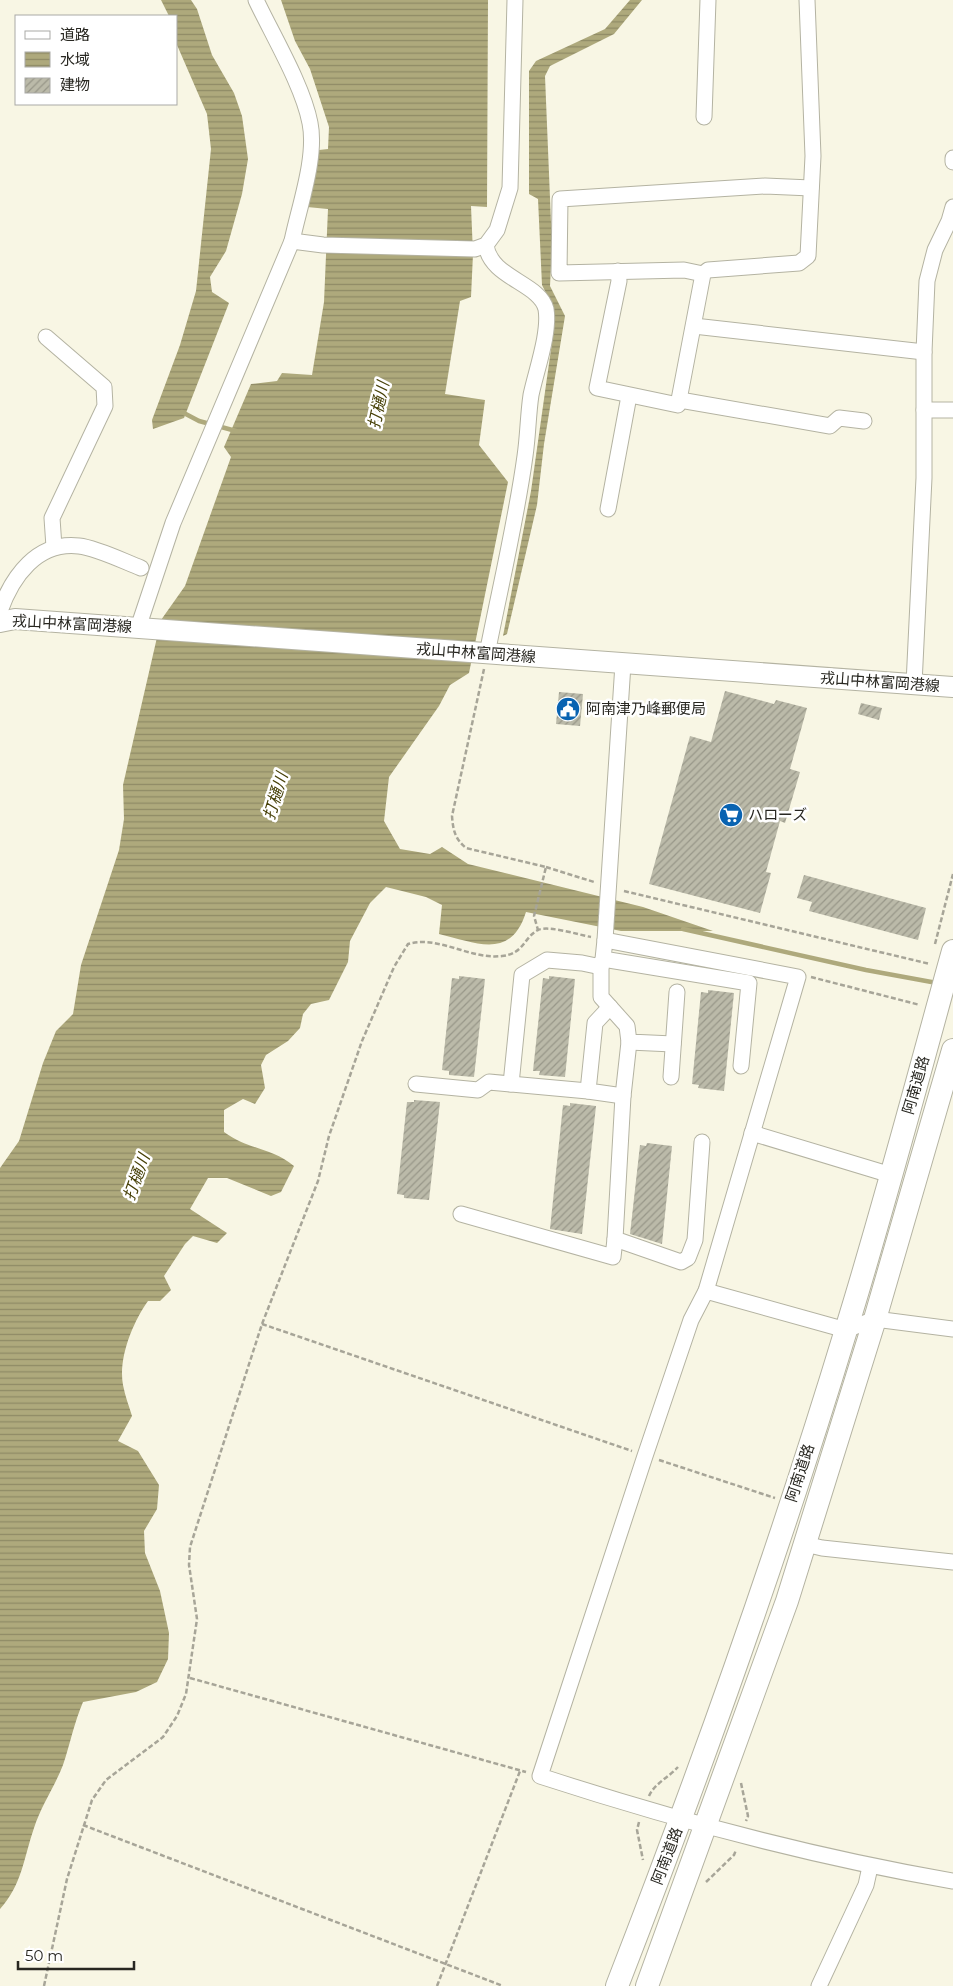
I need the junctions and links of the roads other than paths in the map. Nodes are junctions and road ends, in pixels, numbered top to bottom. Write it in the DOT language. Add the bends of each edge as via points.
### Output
graph roads {
  1 [pos="256,0"];
  2 [pos="515,0"];
  3 [pos="708,0"];
  4 [pos="807,0"];
  5 [pos="704,117"];
  6 [pos="811,188"];
  7 [pos="953,207"];
  8 [pos="292,241"];
  9 [pos="481,247"];
  10 [pos="618,272"];
  11 [pos="703,274"];
  12 [pos="694,326"];
  13 [pos="46,337"];
  14 [pos="924,352"];
  15 [pos="629,396"];
  16 [pos="680,400"];
  17 [pos="924,410"];
  18 [pos="953,410"];
  19 [pos="864,421"];
  20 [pos="608,509"];
  21 [pos="54,546"];
  22 [pos="140,568"];
  23 [pos="3,589"];
  24 [pos="0,612"];
  25 [pos="0,622"];
  26 [pos="144,629"];
  27 [pos="483,654"];
  28 [pos="623,664"];
  29 [pos="914,684"];
  30 [pos="953,686"];
  31 [pos="605,936"];
  32 [pos="938,959"];
  33 [pos="602,963"];
  34 [pos="677,992"];
  35 [pos="610,1007"];
  36 [pos="629,1042"];
  37 [pos="673,1044"];
  38 [pos="953,1050"];
  39 [pos="740,1066"];
  40 [pos="671,1077"];
  41 [pos="949,1080"];
  42 [pos="416,1084"];
  43 [pos="511,1084"];
  44 [pos="588,1092"];
  45 [pos="623,1096"];
  46 [pos="752,1134"];
  47 [pos="702,1142"];
  48 [pos="891,1175"];
  49 [pos="461,1214"];
  50 [pos="615,1239"];
  51 [pos="706,1291"];
  52 [pos="875,1319"];
  53 [pos="953,1329"];
  54 [pos="846,1330"];
  55 [pos="805,1544"];
  56 [pos="953,1562"];
  57 [pos="682,1819"];
  58 [pos="707,1826"];
  59 [pos="870,1867"];
  60 [pos="953,1881"];
  61 [pos="617,1986"];
  62 [pos="647,1986"];
  63 [pos="819,1986"];
  1 -- 8 [label="street" via="298,88 310,124 310,156"];
  2 -- 9 [label="street" via="510,188 497,230"];
  3 -- 5 [label="street"];
  4 -- 6 [label="street" via="813,156"];
  6 -- 10 [label="street" via="765,186 560,199 559,273"];
  6 -- 11 [label="street" via="808,256 799,263 708,270"];
  7 -- 14 [label="street" via="935,250 927,281"];
  8 -- 9 [label="street" via="323,245"];
  8 -- 26 [label="street" via="173,523"];
  9 -- 27 [label="street" via="493,263 536,294 546,307 525,456"];
  10 -- 11 [label="street" via="684,270"];
  10 -- 15 [label="street" via="619,281 597,388"];
  11 -- 12 [label="street"];
  12 -- 14 [label="street"];
  12 -- 16 [label="street"];
  13 -- 21 [label="street" via="104,386 105,406 52,518"];
  14 -- 17 [label="street"];
  15 -- 16 [label="street" via="678,405"];
  15 -- 20 [label="street"];
  16 -- 19 [label="street" via="830,426 839,418"];
  17 -- 18 [label="street"];
  17 -- 29 [label="street"];
  21 -- 22 [label="street" via="80,546"];
  21 -- 23 [label="street" via="28,564"];
  23 -- 24 [label="street"];
  25 -- 26 [label="main road, 戎山中林富岡港線" via="15,619"];
  26 -- 27 [label="main road, 戎山中林富岡港線"];
  27 -- 28 [label="main road, 戎山中林富岡港線"];
  28 -- 29 [label="main road, 戎山中林富岡港線"];
  28 -- 31 [label="street"];
  29 -- 30 [label="main road, 戎山中林富岡港線"];
  31 -- 33 [label="street"];
  31 -- 46 [label="street" via="798,977"];
  32 -- 48 [label="highway, 阿南道路"];
  33 -- 35 [label="street" via="599,992"];
  33 -- 39 [label="street" via="749,983"];
  33 -- 43 [label="street" via="547,960 522,975"];
  34 -- 37 [label="street"];
  35 -- 36 [label="street" via="627,1026"];
  35 -- 44 [label="street" via="595,1023"];
  36 -- 37 [label="street"];
  36 -- 45 [label="street"];
  37 -- 40 [label="street"];
  38 -- 41 [label="highway, 阿南道路"];
  41 -- 52 [label="highway, 阿南道路"];
  42 -- 43 [label="street" via="478,1090 489,1082"];
  43 -- 44 [label="street"];
  44 -- 45 [label="street"];
  45 -- 50 [label="street"];
  46 -- 48 [label="street"];
  46 -- 51 [label="street"];
  47 -- 50 [label="street" via="696,1240 688,1258 680,1262"];
  48 -- 54 [label="highway, 阿南道路"];
  49 -- 50 [label="street" via="613,1257"];
  51 -- 54 [label="street"];
  51 -- 57 [label="street" via="691,1320 644,1456 540,1776"];
  52 -- 53 [label="street"];
  52 -- 54 [label="street"];
  52 -- 55 [label="highway, 阿南道路"];
  54 -- 57 [label="highway, 阿南道路" via="777,1499"];
  55 -- 56 [label="street"];
  55 -- 58 [label="highway, 阿南道路"];
  57 -- 58 [label="street"];
  57 -- 61 [label="highway, 阿南道路"];
  58 -- 59 [label="street"];
  58 -- 62 [label="highway, 阿南道路"];
  59 -- 60 [label="street"];
  59 -- 63 [label="street" via="866,1885"];
}
